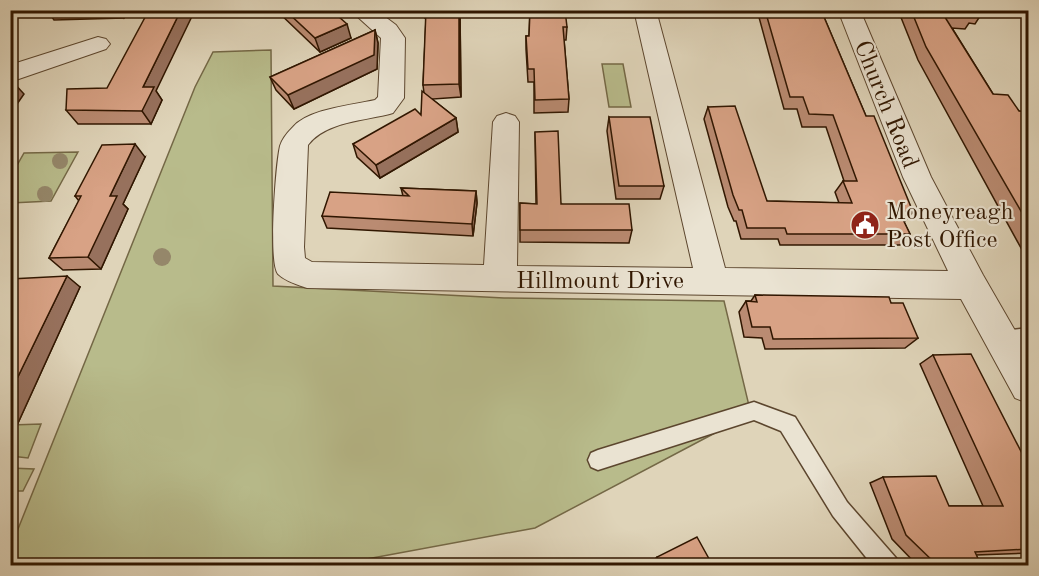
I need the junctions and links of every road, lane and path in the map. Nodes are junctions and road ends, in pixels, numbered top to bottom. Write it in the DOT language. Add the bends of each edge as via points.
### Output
graph roads {
  1 [pos="361,10"];
  2 [pos="645,10"];
  3 [pos="849,10"];
  4 [pos="98,44"];
  5 [pos="10,75"];
  6 [pos="506,122"];
  7 [pos="500,279"];
  8 [pos="712,281"];
  9 [pos="971,285"];
  10 [pos="1015,337"];
  11 [pos="1029,386"];
  12 [pos="598,460"];
  13 [pos="888,566"];
  1 -- 7 [label="street" via="393,38 392,98 378,110 319,122 304,131 294,144 290,265 306,275"];
  2 -- 8 [label="street, Hillmount Drive"];
  3 -- 9 [label="street, Church Road" via="917,177"];
  4 -- 5 [label="street"];
  6 -- 7 [label="street, Hillmount Drive"];
  7 -- 8 [label="street, Hillmount Drive"];
  8 -- 9 [label="street, Hillmount Drive"];
  9 -- 10 [label="street, Church Road"];
  10 -- 11 [label="street, Church Road"];
  12 -- 13 [label="lane" via="754,411 788,424 840,509"];
}
